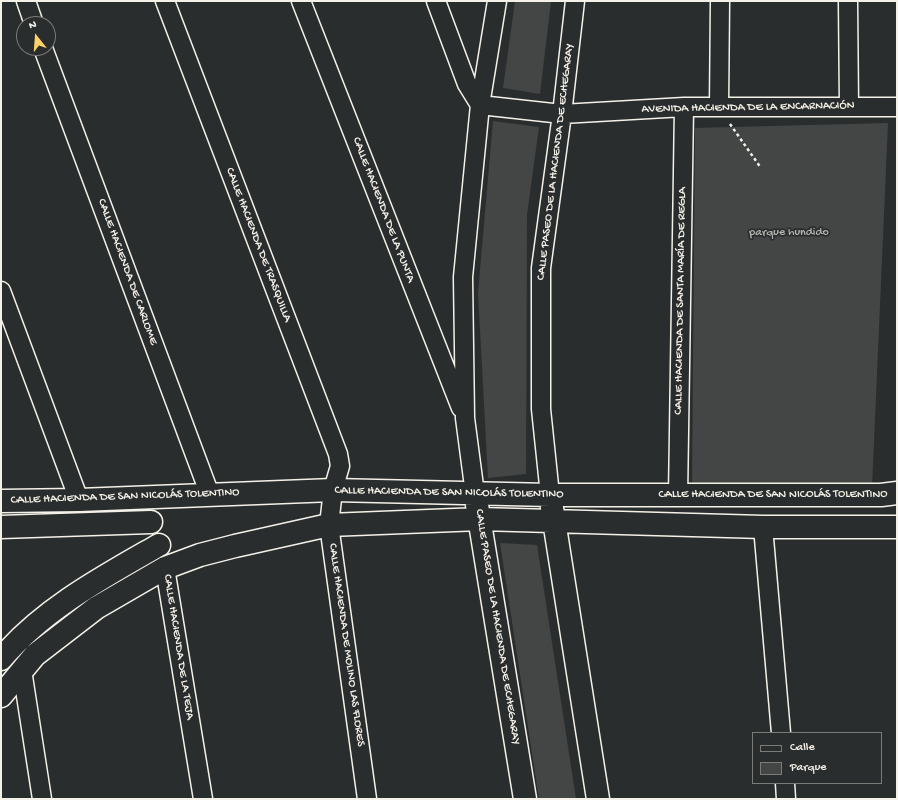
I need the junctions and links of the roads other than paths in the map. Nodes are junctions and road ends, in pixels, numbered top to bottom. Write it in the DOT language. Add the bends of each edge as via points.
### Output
graph roads {
  1 [pos="26,1"];
  2 [pos="165,1"];
  3 [pos="301,1"];
  4 [pos="436,1"];
  5 [pos="497,1"];
  6 [pos="574,1"];
  7 [pos="720,1"];
  8 [pos="848,1"];
  9 [pos="31,16"];
  10 [pos="46,56"];
  11 [pos="480,105"];
  12 [pos="684,107"];
  13 [pos="718,107"];
  14 [pos="849,107"];
  15 [pos="897,107"];
  16 [pos="562,114"];
  17 [pos="1,291"];
  18 [pos="465,418"];
  19 [pos="333,490"];
  20 [pos="475,494"];
  21 [pos="889,494"];
  22 [pos="210,495"];
  23 [pos="550,495"];
  24 [pos="678,496"];
  25 [pos="143,498"];
  26 [pos="79,500"];
  27 [pos="1,501"];
  28 [pos="480,519"];
  29 [pos="554,521"];
  30 [pos="151,522"];
  31 [pos="329,525"];
  32 [pos="1,527"];
  33 [pos="763,527"];
  34 [pos="890,527"];
  35 [pos="159,545"];
  36 [pos="165,568"];
  37 [pos="1,659"];
  38 [pos="22,670"];
  39 [pos="1,696"];
  40 [pos="781,732"];
  41 [pos="785,784"];
  42 [pos="42,799"];
  43 [pos="203,799"];
  44 [pos="367,799"];
  45 [pos="525,799"];
  46 [pos="598,799"];
  47 [pos="786,799"];
  1 -- 9 [label="street"];
  2 -- 19 [label="street, CALLE HACIENDA DE TRASQUILLA" via="338,454 340,466"];
  3 -- 18 [label="street, CALLE HACIENDA DE LA PUNTA"];
  4 -- 11 [label="street" via="467,84"];
  5 -- 11 [label="street, CALLE PASEO DE LA HACIENDA DE ECHEGARAY"];
  6 -- 16 [label="street, CALLE PASEO DE LA HACIENDA DE ECHEGARAY"];
  7 -- 13 [label="street"];
  8 -- 14 [label="street"];
  10 -- 22 [label="street, CALLE HACIENDA DE CARLOME"];
  11 -- 16 [label="street, AVENIDA HACIENDA DE LA ENCARNACIÓN"];
  11 -- 18 [label="street, CALLE PASEO DE LA HACIENDA DE ECHEGARAY" via="463,277"];
  12 -- 13 [label="street, AVENIDA HACIENDA DE LA ENCARNACIÓN"];
  12 -- 16 [label="street, AVENIDA HACIENDA DE LA ENCARNACIÓN"];
  12 -- 24 [label="street, CALLE HACIENDA DE SANTA MARÍA DE REGLA"];
  13 -- 14 [label="street, AVENIDA HACIENDA DE LA ENCARNACIÓN"];
  14 -- 15 [label="street, AVENIDA HACIENDA DE LA ENCARNACIÓN"];
  16 -- 23 [label="street, CALLE PASEO DE LA HACIENDA DE ECHEGARAY" via="541,268 541,409"];
  17 -- 26 [label="street"];
  18 -- 20 [label="street, CALLE PASEO DE LA HACIENDA DE ECHEGARAY"];
  19 -- 20 [label="main road, CALLE HACIENDA DE SAN NICOLÁS TOLENTINO"];
  19 -- 22 [label="main road, CALLE HACIENDA DE SAN NICOLÁS TOLENTINO"];
  19 -- 31 [label="street, CALLE HACIENDA DE MOLINO LAS FLORES"];
  20 -- 23 [label="main road, CALLE HACIENDA DE SAN NICOLÁS TOLENTINO"];
  20 -- 28 [label="main road, CALLE PASEO DE LA HACIENDA DE ECHEGARAY"];
  21 -- 24 [label="main road, CALLE HACIENDA DE SAN NICOLÁS TOLENTINO"];
  21 -- 34 [label="main road"];
  22 -- 25 [label="main road, CALLE HACIENDA DE SAN NICOLÁS TOLENTINO"];
  23 -- 24 [label="main road, CALLE HACIENDA DE SAN NICOLÁS TOLENTINO"];
  23 -- 29 [label="main road, CALLE PASEO DE LA HACIENDA DE ECHEGARAY"];
  25 -- 26 [label="main road, CALLE HACIENDA DE SAN NICOLÁS TOLENTINO"];
  25 -- 30 [label="main road, CALLE HACIENDA DE LA TEJA"];
  26 -- 27 [label="main road, CALLE HACIENDA DE SAN NICOLÁS TOLENTINO"];
  28 -- 29 [label="main road"];
  28 -- 31 [label="main road"];
  28 -- 45 [label="main road, CALLE PASEO DE LA HACIENDA DE ECHEGARAY"];
  29 -- 33 [label="main road"];
  29 -- 46 [label="main road, CALLE PASEO DE LA HACIENDA DE ECHEGARAY"];
  30 -- 32 [label="main road"];
  30 -- 35 [label="main road, CALLE HACIENDA DE LA TEJA"];
  31 -- 36 [label="main road" via="200,555"];
  31 -- 44 [label="street, CALLE HACIENDA DE MOLINO LAS FLORES"];
  33 -- 34 [label="main road"];
  33 -- 40 [label="street"];
  35 -- 36 [label="main road, CALLE HACIENDA DE LA TEJA"];
  35 -- 37 [label="main road" via="89,585 38,623"];
  36 -- 38 [label="main road" via="96,608 36,655"];
  36 -- 43 [label="street, CALLE HACIENDA DE LA TEJA"];
  38 -- 39 [label="main road"];
  38 -- 42 [label="street"];
  41 -- 47 [label="street"];
}
